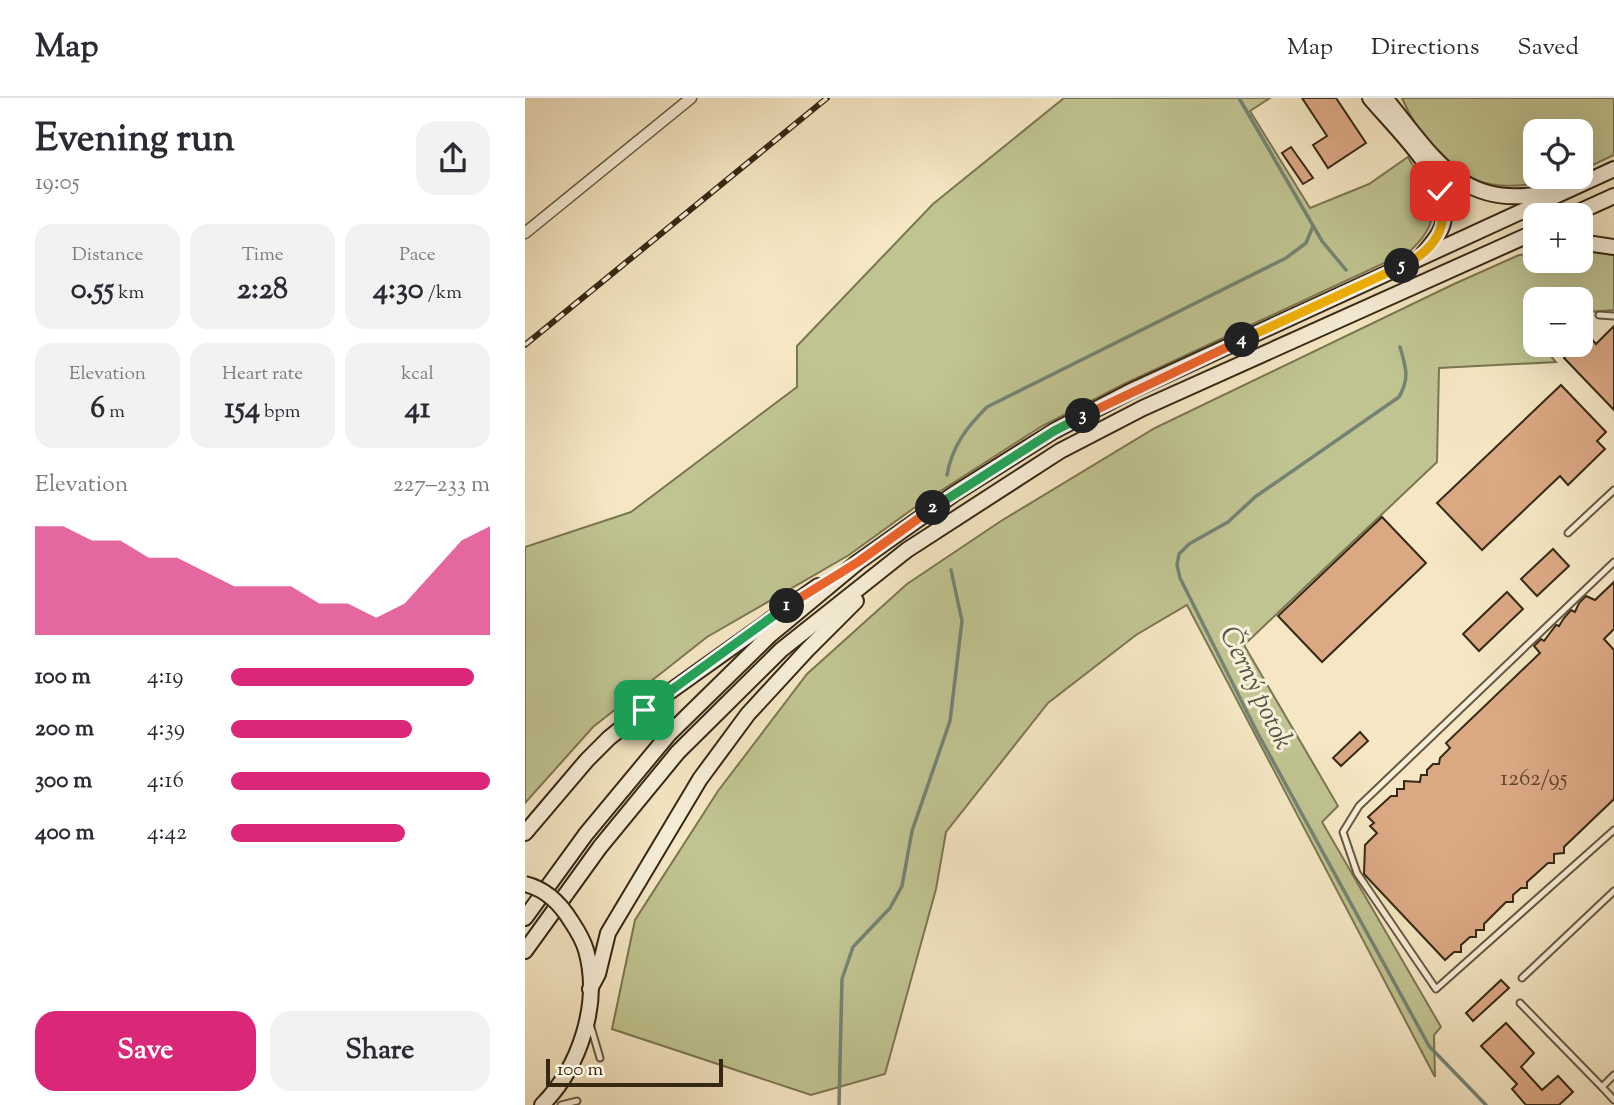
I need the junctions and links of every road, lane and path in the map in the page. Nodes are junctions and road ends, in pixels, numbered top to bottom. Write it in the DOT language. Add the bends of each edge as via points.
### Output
graph roads {
  1 [pos="691,98"];
  2 [pos="1370,98"];
  3 [pos="1385,98"];
  4 [pos="1396,105"];
  5 [pos="1614,169"];
  6 [pos="1593,179"];
  7 [pos="1559,189"];
  8 [pos="1571,189"];
  9 [pos="1614,196"];
  10 [pos="1593,206"];
  11 [pos="525,233"];
  12 [pos="1523,238"];
  13 [pos="1593,244"];
  14 [pos="1523,247"];
  15 [pos="1614,247"];
  16 [pos="1484,256"];
  17 [pos="1419,258"];
  18 [pos="1599,315"];
  19 [pos="1614,316"];
  20 [pos="1614,490"];
  21 [pos="1568,533"];
  22 [pos="907,550"];
  23 [pos="858,562"];
  24 [pos="1614,562"];
  25 [pos="1614,830"];
  26 [pos="525,834"];
  27 [pos="525,884"];
  28 [pos="1614,891"];
  29 [pos="525,918"];
  30 [pos="525,951"];
  31 [pos="1522,978"];
  32 [pos="590,989"];
  33 [pos="1520,1003"];
  34 [pos="588,1018"];
  35 [pos="600,1058"];
  36 [pos="1614,1075"];
  37 [pos="1602,1087"];
  38 [pos="1614,1100"];
  39 [pos="577,1101"];
  40 [pos="542,1105"];
  41 [pos="561,1105"];
  1 -- 11 [label="street"];
  2 -- 17 [label="main road" via="1423,161 1440,191 1445,213 1442,226"];
  3 -- 4 [label="main road"];
  4 -- 7 [label="main road" via="1440,164 1473,188 1521,197"];
  5 -- 6 [label="main road"];
  8 -- 17 [label="main road"];
  9 -- 10 [label="main road"];
  12 -- 16 [label="main road"];
  13 -- 15 [label="main road"];
  14 -- 16 [label="main road"];
  16 -- 22 [label="main road" via="1143,408 1060,451"];
  17 -- 23 [label="main road" via="1054,431"];
  18 -- 19 [label="lane"];
  20 -- 21 [label="lane"];
  22 -- 30 [label="main road" via="782,650 678,752 600,847"];
  22 -- 32 [label="main road" via="748,714 700,779 608,933"];
  23 -- 26 [label="main road" via="805,593 608,738"];
  23 -- 29 [label="main road" via="770,635 669,734 586,834"];
  24 -- 25 [label="lane" via="1359,806 1343,832 1357,873 1436,989"];
  27 -- 32 [label="main road, bridge" via="553,898 571,921 586,950"];
  28 -- 31 [label="lane"];
  32 -- 34 [label="main road"];
  33 -- 37 [label="lane"];
  34 -- 35 [label="lane"];
  34 -- 40 [label="main road" via="568,1070"];
  36 -- 37 [label="lane"];
  37 -- 38 [label="lane"];
  39 -- 41 [label="lane"];
}
